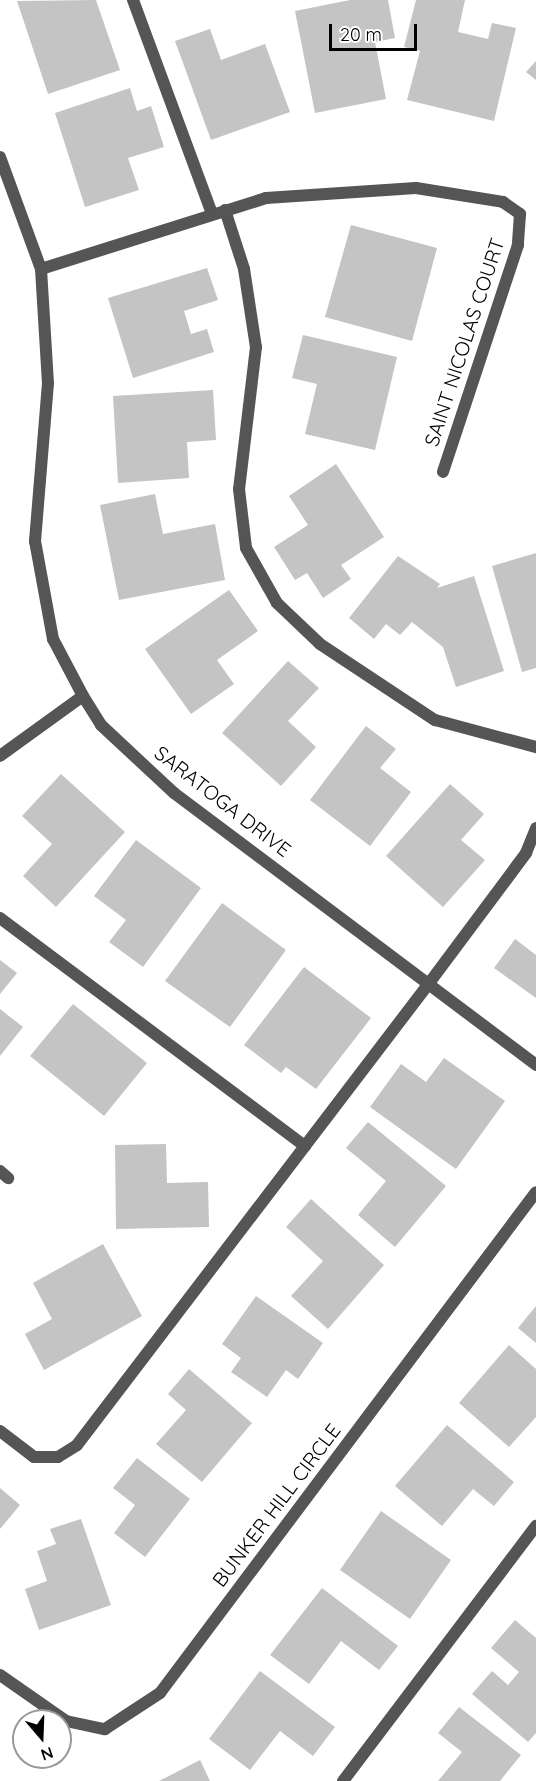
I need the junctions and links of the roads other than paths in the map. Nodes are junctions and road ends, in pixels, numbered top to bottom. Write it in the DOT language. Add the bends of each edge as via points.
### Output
graph roads {
  1 [pos="133,0"];
  2 [pos="0,157"];
  3 [pos="225,210"];
  4 [pos="212,214"];
  5 [pos="41,269"];
  6 [pos="443,472"];
  7 [pos="83,696"];
  8 [pos="536,747"];
  9 [pos="0,756"];
  10 [pos="536,828"];
  11 [pos="0,918"];
  12 [pos="430,982"];
  13 [pos="536,1065"];
  14 [pos="305,1146"];
  15 [pos="536,1192"];
  16 [pos="0,1431"];
  17 [pos="536,1526"];
  18 [pos="0,1675"];
  19 [pos="343,1781"];
  1 -- 4 [label="street"];
  2 -- 5 [label="street, SARATOGA DRIVE"];
  3 -- 4 [label="street, SAINT NICOLAS COURT"];
  3 -- 6 [label="street, SAINT NICOLAS COURT" via="266,198 416,188 503,201 520,214 518,245"];
  3 -- 8 [label="street" via="244,269 256,347 239,489 251,557 277,603 320,644 435,720"];
  4 -- 5 [label="street, SAINT NICOLAS COURT"];
  5 -- 7 [label="street, SARATOGA DRIVE" via="48,383 35,541 53,639"];
  7 -- 9 [label="street"];
  7 -- 12 [label="street, SARATOGA DRIVE" via="101,725 174,793"];
  10 -- 12 [label="street" via="526,853"];
  11 -- 14 [label="street"];
  12 -- 13 [label="street, SARATOGA DRIVE"];
  12 -- 14 [label="street"];
  14 -- 16 [label="street" via="77,1445 58,1457 34,1457"];
  15 -- 18 [label="street, BUNKER HILL CIRCLE" via="160,1693 105,1729 66,1721"];
  17 -- 19 [label="street"];
}
